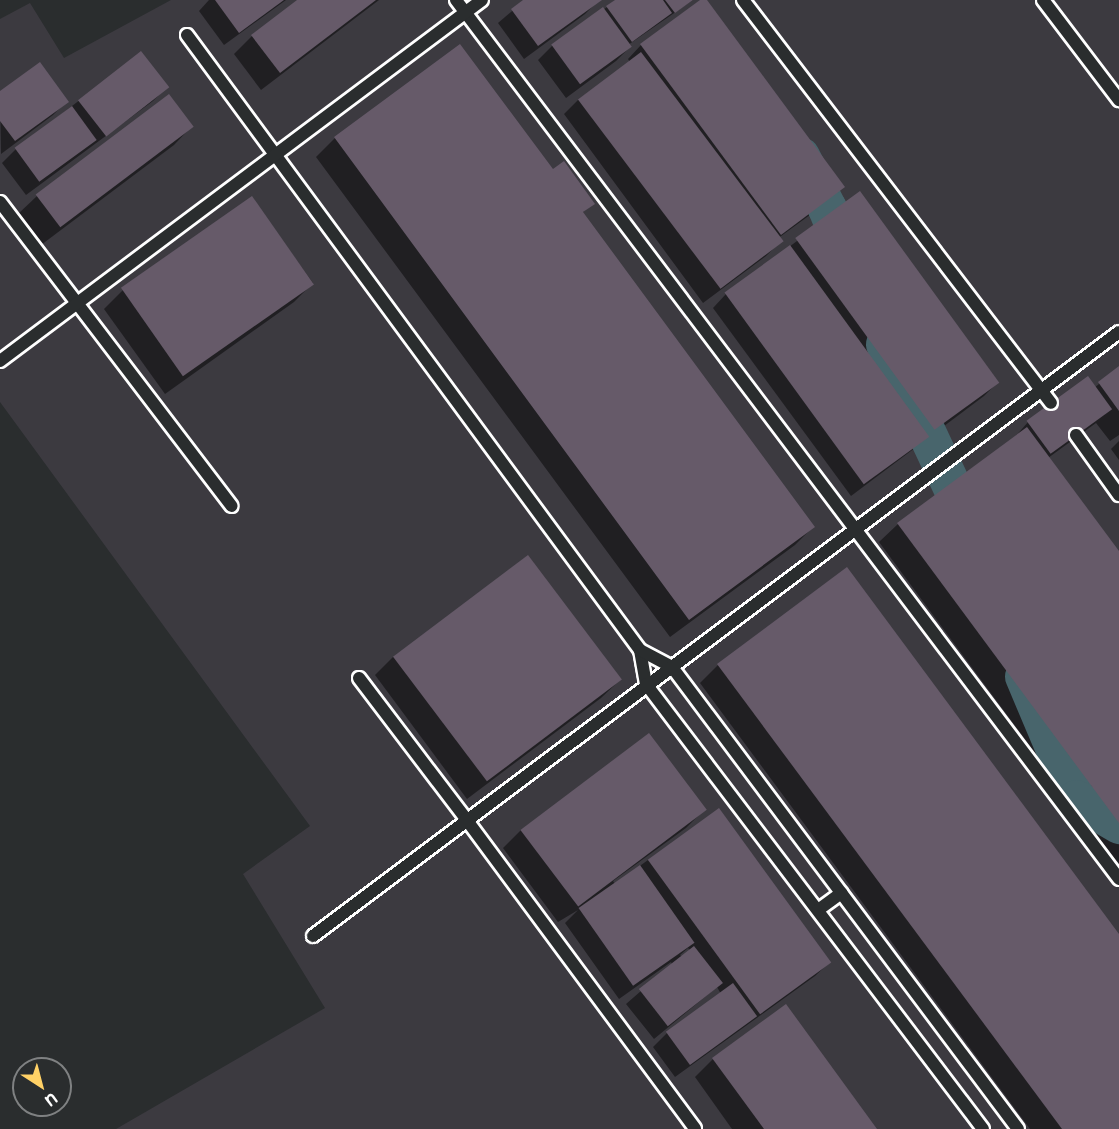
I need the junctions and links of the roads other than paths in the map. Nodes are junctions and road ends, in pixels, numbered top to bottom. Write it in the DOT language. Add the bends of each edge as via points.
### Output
graph roads {
  1 [pos="456,0"];
  2 [pos="482,0"];
  3 [pos="743,0"];
  4 [pos="1043,0"];
  5 [pos="466,12"];
  6 [pos="187,35"];
  7 [pos="1119,100"];
  8 [pos="275,153"];
  9 [pos="0,202"];
  10 [pos="76,303"];
  11 [pos="1119,332"];
  12 [pos="0,361"];
  13 [pos="1041,390"];
  14 [pos="1051,403"];
  15 [pos="1076,435"];
  16 [pos="1119,495"];
  17 [pos="232,506"];
  18 [pos="857,529"];
  19 [pos="640,650"];
  20 [pos="672,667"];
  21 [pos="358,678"];
  22 [pos="646,684"];
  23 [pos="466,819"];
  24 [pos="1119,879"];
  25 [pos="841,893"];
  26 [pos="818,910"];
  27 [pos="313,936"];
  28 [pos="695,1129"];
  29 [pos="982,1129"];
  30 [pos="1018,1129"];
  1 -- 5 [label="lane"];
  2 -- 5 [label="lane"];
  3 -- 13 [label="lane"];
  4 -- 7 [label="lane"];
  5 -- 8 [label="lane"];
  5 -- 18 [label="lane"];
  6 -- 8 [label="lane"];
  8 -- 10 [label="lane"];
  8 -- 19 [label="lane"];
  9 -- 10 [label="lane"];
  10 -- 12 [label="lane"];
  10 -- 17 [label="lane"];
  11 -- 13 [label="lane"];
  13 -- 14 [label="lane"];
  13 -- 18 [label="lane"];
  15 -- 16 [label="lane"];
  18 -- 20 [label="lane"];
  18 -- 24 [label="lane"];
  19 -- 20 [label="lane"];
  19 -- 22 [label="lane"];
  20 -- 22 [label="lane"];
  20 -- 25 [label="lane"];
  21 -- 23 [label="lane"];
  22 -- 23 [label="lane"];
  22 -- 26 [label="lane"];
  23 -- 27 [label="lane"];
  23 -- 28 [label="lane"];
  25 -- 26 [label="lane"];
  25 -- 30 [label="lane"];
  26 -- 29 [label="lane"];
}
